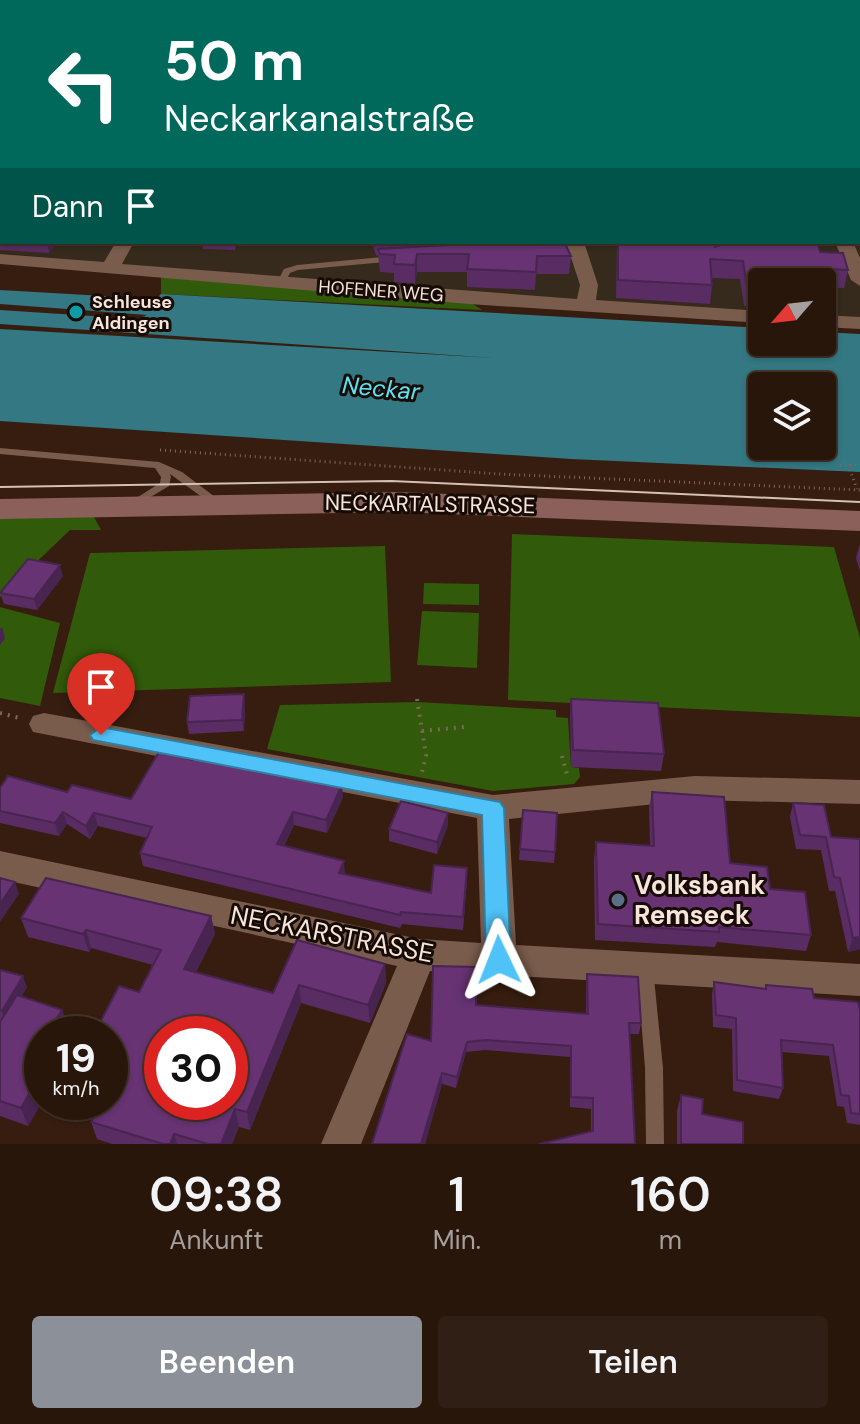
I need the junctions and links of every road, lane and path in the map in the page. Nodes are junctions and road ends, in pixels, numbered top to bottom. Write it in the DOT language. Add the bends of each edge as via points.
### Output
graph roads {
  1 [pos="124,244"];
  2 [pos="573,247"];
  3 [pos="848,256"];
  4 [pos="408,258"];
  5 [pos="0,259"];
  6 [pos="109,270"];
  7 [pos="860,280"];
  8 [pos="280,284"];
  9 [pos="585,306"];
  10 [pos="748,316"];
  11 [pos="836,322"];
  12 [pos="860,323"];
  13 [pos="154,450"];
  14 [pos="0,451"];
  15 [pos="159,465"];
  16 [pos="840,465"];
  17 [pos="848,465"];
  18 [pos="857,465"];
  19 [pos="859,500"];
  20 [pos="217,503"];
  21 [pos="130,506"];
  22 [pos="0,509"];
  23 [pos="417,699"];
  24 [pos="44,724"];
  25 [pos="465,727"];
  26 [pos="422,731"];
  27 [pos="860,792"];
  28 [pos="418,794"];
  29 [pos="493,808"];
  30 [pos="0,865"];
  31 [pos="419,955"];
  32 [pos="499,960"];
  33 [pos="645,968"];
  34 [pos="860,980"];
  35 [pos="341,1144"];
  36 [pos="655,1144"];
  1 -- 6 [label="street"];
  2 -- 9 [label="street" via="589,285"];
  3 -- 7 [label="street"];
  4 -- 8 [label="lane" via="311,265 287,271"];
  5 -- 6 [label="street, HOFENER WEG"];
  6 -- 8 [label="street, HOFENER WEG"];
  8 -- 9 [label="street, HOFENER WEG"];
  9 -- 10 [label="street, HOFENER WEG"];
  11 -- 12 [label="street"];
  13 -- 19 [label="path"];
  14 -- 15 [label="lane"];
  15 -- 20 [label="lane"];
  15 -- 21 [label="lane" via="165,484"];
  16 -- 17 [label="path"];
  17 -- 18 [label="path"];
  17 -- 19 [label="path"];
  19 -- 20 [label="main road, NECKARTALSTRASSE"];
  20 -- 21 [label="main road, NECKARTALSTRASSE"];
  21 -- 22 [label="main road, NECKARTALSTRASSE"];
  23 -- 26 [label="path"];
  24 -- 28 [label="street"];
  25 -- 26 [label="path"];
  26 -- 28 [label="path" via="426,755"];
  27 -- 29 [label="street" via="695,788"];
  28 -- 29 [label="street"];
  29 -- 32 [label="street"];
  30 -- 31 [label="street, NECKARSTRASSE"];
  31 -- 32 [label="street, NECKARSTRASSE"];
  31 -- 35 [label="street"];
  32 -- 33 [label="street, NECKARSTRASSE"];
  33 -- 34 [label="street, NECKARSTRASSE"];
  33 -- 36 [label="lane"];
}
